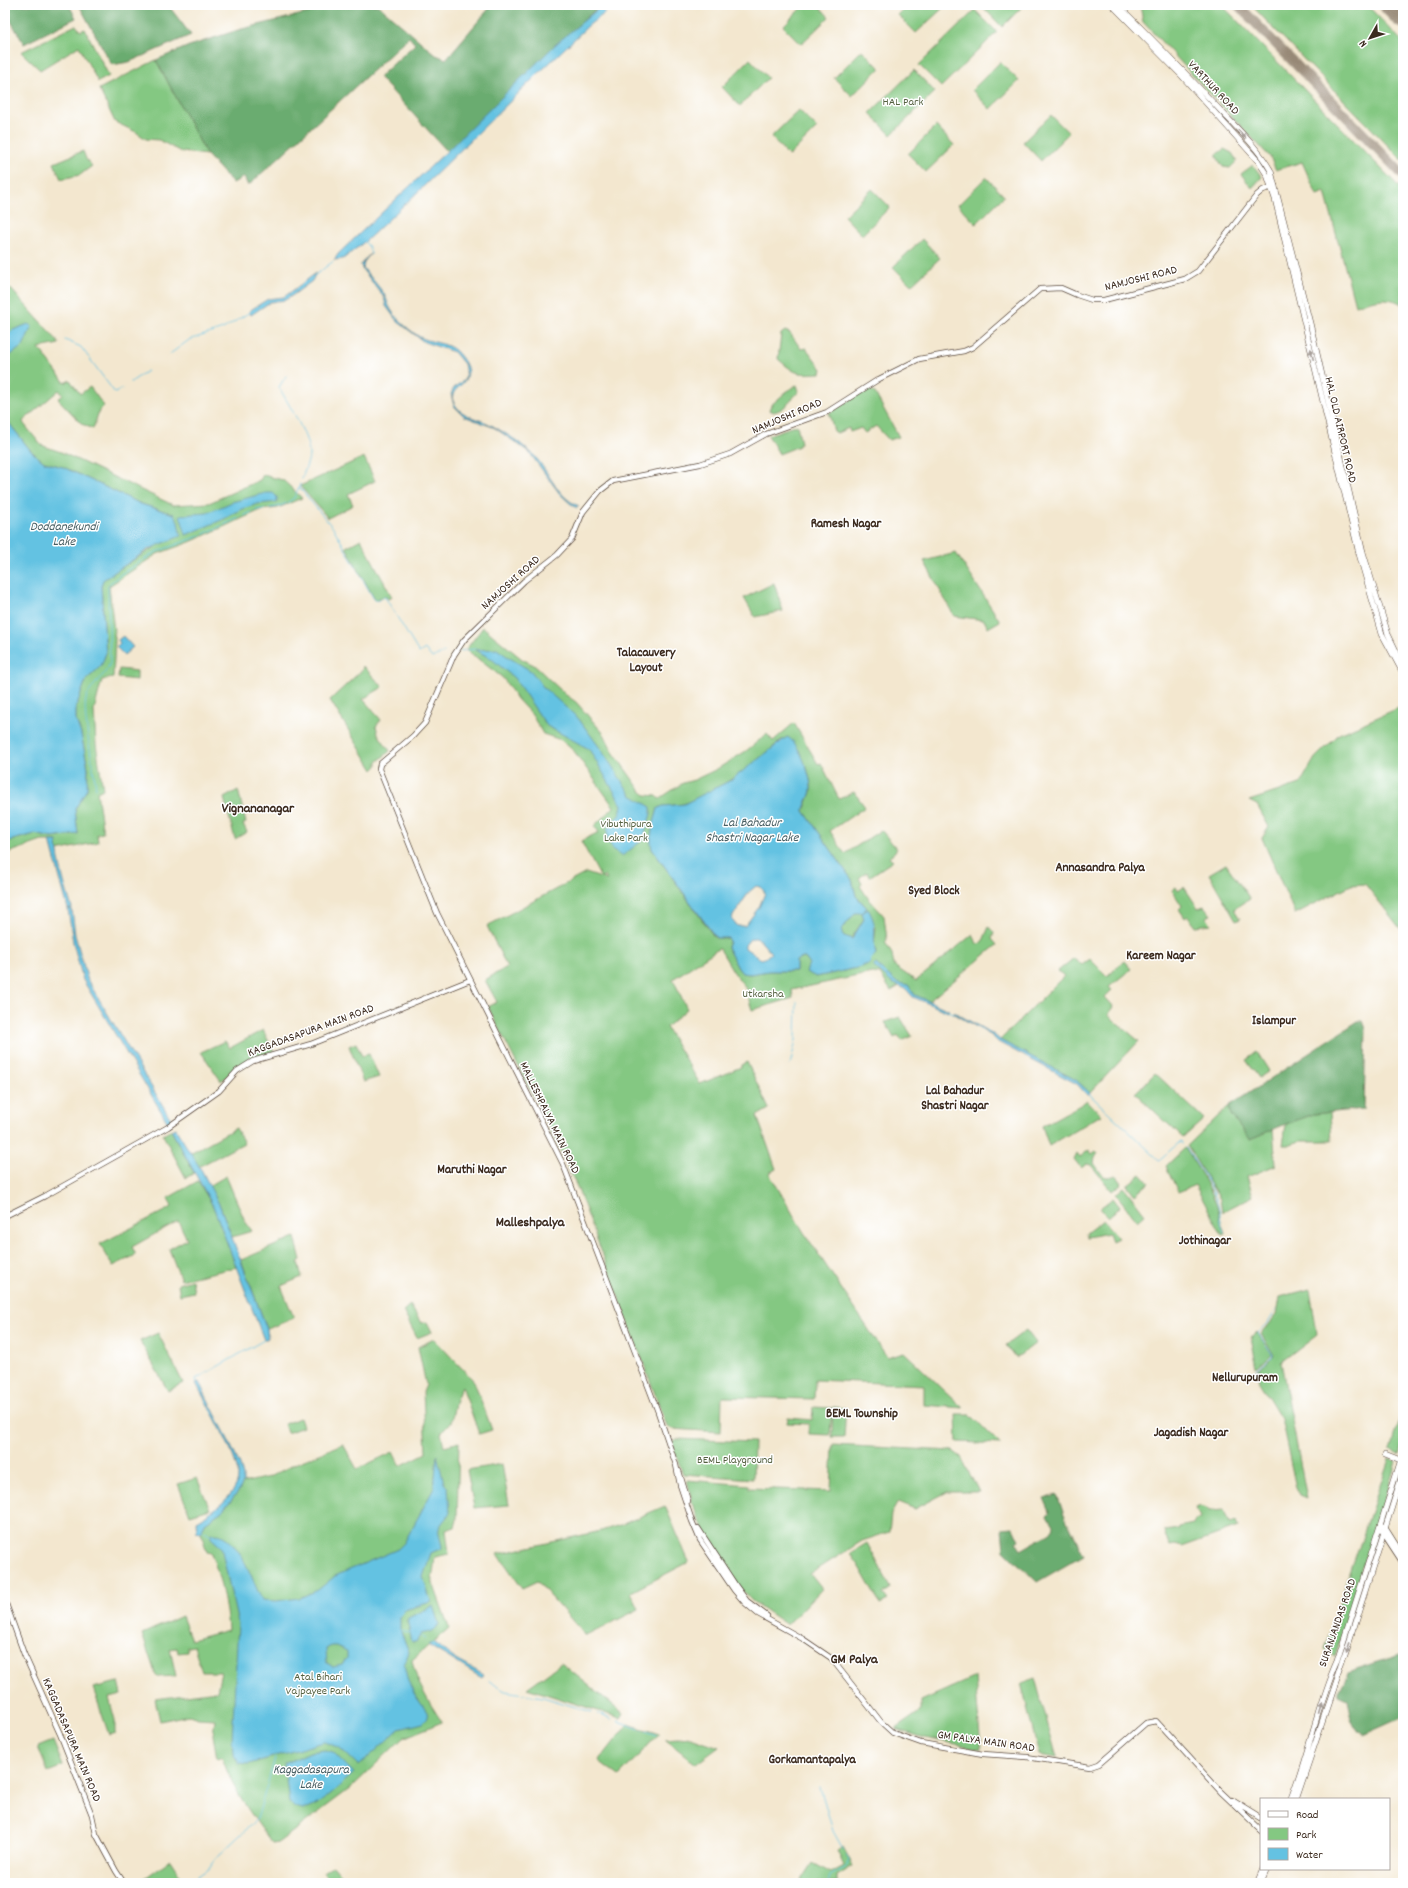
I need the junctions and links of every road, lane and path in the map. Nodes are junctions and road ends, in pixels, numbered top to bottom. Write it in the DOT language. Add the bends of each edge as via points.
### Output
graph roads {
  1 [pos="1112,5"];
  2 [pos="1118,5"];
  3 [pos="1274,186"];
  4 [pos="1278,194"];
  5 [pos="1360,549"];
  6 [pos="1403,665"];
  7 [pos="1403,673"];
  8 [pos="379,769"];
  9 [pos="470,980"];
  10 [pos="5,1216"];
  11 [pos="1403,1453"];
  12 [pos="1385,1454"];
  13 [pos="1402,1460"];
  14 [pos="676,1464"];
  15 [pos="1403,1472"];
  16 [pos="680,1485"];
  17 [pos="1383,1529"];
  18 [pos="1403,1556"];
  19 [pos="1403,1563"];
  20 [pos="5,1601"];
  21 [pos="784,1629"];
  22 [pos="1221,1792"];
  23 [pos="1291,1798"];
  24 [pos="1296,1798"];
  25 [pos="1260,1817"];
  26 [pos="1260,1829"];
  27 [pos="1263,1870"];
  28 [pos="1268,1870"];
  29 [pos="124,1883"];
  30 [pos="1257,1883"];
  31 [pos="1262,1883"];
  1 -- 3 [label="main road, VARTHUR ROAD" via="1182,76 1244,145"];
  2 -- 3 [label="main road, VARTHUR ROAD, one-way" via="1264,157 1271,171"];
  3 -- 4 [label="main road, VARTHUR ROAD"];
  5 -- 3 [label="main road, HAL OLD AIRPORT ROAD, one-way"];
  3 -- 8 [label="main road, NAMJOSHI ROAD" via="1257,195 1198,271 1185,278 1104,300 1077,296 1061,288 1040,289 973,347 919,359 879,379 827,412 766,434 730,454 700,464 613,481 600,491 583,512 572,539 557,555 524,581 464,640 454,655 425,723 380,764"];
  4 -- 5 [label="main road, HAL OLD AIRPORT ROAD" via="1310,323"];
  5 -- 6 [label="main road, HAL OLD AIRPORT ROAD" via="1388,634"];
  5 -- 7 [label="main road, HAL OLD AIRPORT ROAD" via="1382,634"];
  8 -- 9 [label="main road, MALLESHPALYA MAIN ROAD" via="431,900"];
  9 -- 10 [label="main road, KAGGADASAPURA MAIN ROAD" via="311,1044 253,1061 237,1071 220,1091 173,1124"];
  9 -- 14 [label="main road, MALLESHPALYA MAIN ROAD" via="563,1164"];
  11 -- 13 [label="main road, SURANJANDAS ROAD"];
  12 -- 13 [label="main road"];
  13 -- 17 [label="main road, SURANJANDAS ROAD"];
  14 -- 16 [label="main road, MALLESHPALYA MAIN ROAD"];
  14 -- 21 [label="main road" via="698,1529 720,1564 747,1601"];
  15 -- 17 [label="main road, SURANJANDAS ROAD"];
  16 -- 21 [label="main road, GM PALYA MAIN ROAD" via="700,1540 734,1590 745,1604"];
  17 -- 18 [label="main road"];
  17 -- 19 [label="main road"];
  23 -- 17 [label="main road, SURANJANDAS ROAD, one-way" via="1330,1675"];
  17 -- 24 [label="main road, SURANJANDAS ROAD, one-way" via="1348,1645"];
  20 -- 29 [label="main road, KAGGADASAPURA MAIN ROAD" via="24,1654 92,1815 96,1834"];
  21 -- 22 [label="main road, GM PALYA MAIN ROAD" via="831,1658 893,1734 947,1748 1027,1757 1087,1768 1099,1764 1146,1723 1154,1721 1160,1723"];
  22 -- 25 [label="main road, GM PALYA MAIN ROAD"];
  22 -- 26 [label="main road, GM PALYA MAIN ROAD"];
  27 -- 30 [label="main road"];
  28 -- 31 [label="main road"];
}
